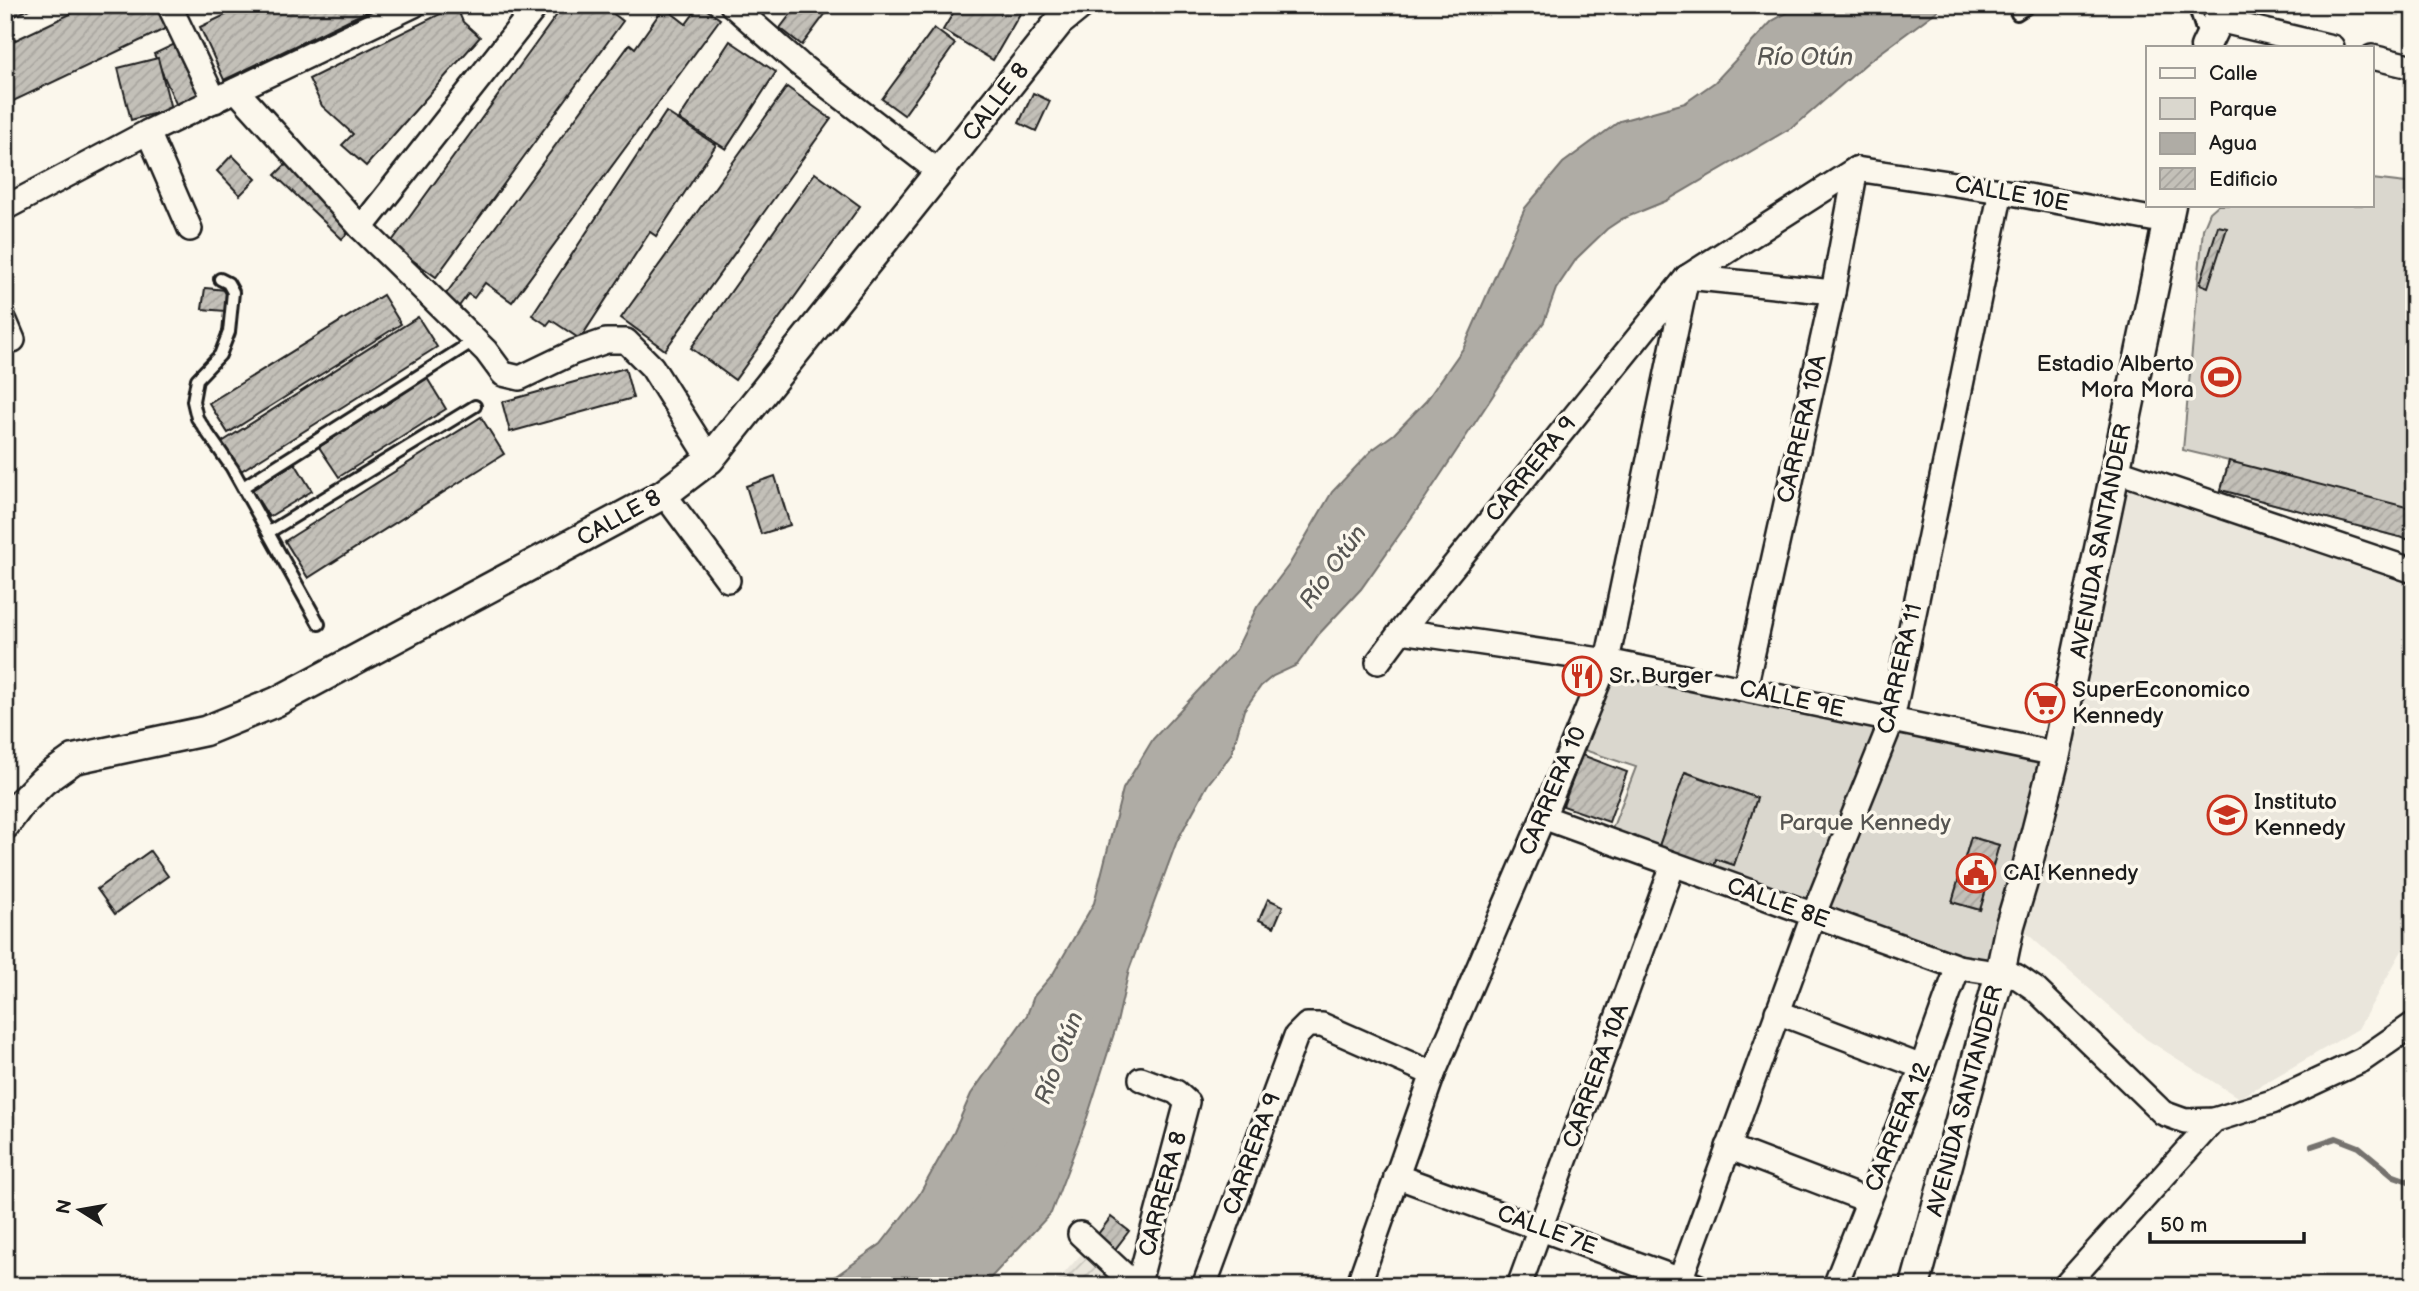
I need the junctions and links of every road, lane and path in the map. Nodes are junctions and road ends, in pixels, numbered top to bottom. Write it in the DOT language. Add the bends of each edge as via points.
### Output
graph roads {
  1 [pos="169,5"];
  2 [pos="414,5"];
  3 [pos="537,5"];
  4 [pos="733,5"];
  5 [pos="1080,5"];
  6 [pos="2031,5"];
  7 [pos="2194,5"];
  8 [pos="2017,15"];
  9 [pos="2216,29"];
  10 [pos="2326,46"];
  11 [pos="2374,57"];
  12 [pos="2414,67"];
  13 [pos="225,95"];
  14 [pos="148,132"];
  15 [pos="1856,169"];
  16 [pos="940,173"];
  17 [pos="2001,191"];
  18 [pos="5,208"];
  19 [pos="2169,213"];
  20 [pos="361,228"];
  21 [pos="190,229"];
  22 [pos="1686,277"];
  23 [pos="220,279"];
  24 [pos="1833,292"];
  25 [pos="475,340"];
  26 [pos="475,406"];
  27 [pos="710,458"];
  28 [pos="2115,470"];
  29 [pos="243,487"];
  30 [pos="664,494"];
  31 [pos="269,532"];
  32 [pos="2414,571"];
  33 [pos="728,580"];
  34 [pos="319,624"];
  35 [pos="1401,631"];
  36 [pos="1607,662"];
  37 [pos="1378,663"];
  38 [pos="1745,688"];
  39 [pos="1892,720"];
  40 [pos="2056,754"];
  41 [pos="1543,817"];
  42 [pos="5,825"];
  43 [pos="1673,865"];
  44 [pos="1813,916"];
  45 [pos="1958,967"];
  46 [pos="2008,974"];
  47 [pos="1777,1012"];
  48 [pos="2414,1024"];
  49 [pos="1922,1068"];
  50 [pos="1433,1074"];
  51 [pos="1141,1079"];
  52 [pos="2214,1120"];
  53 [pos="1728,1147"];
  54 [pos="1396,1176"];
  55 [pos="1869,1201"];
  56 [pos="1541,1227"];
  57 [pos="1080,1234"];
  58 [pos="1685,1284"];
  59 [pos="1137,1286"];
  60 [pos="1204,1286"];
  61 [pos="1358,1286"];
  62 [pos="1519,1286"];
  63 [pos="1835,1286"];
  64 [pos="1915,1286"];
  65 [pos="1932,1286"];
  66 [pos="2065,1286"];
  1 -- 13 [label="street"];
  2 -- 13 [label="street"];
  3 -- 20 [label="street"];
  4 -- 16 [label="street" via="799,64"];
  5 -- 16 [label="street, CALLE 8" via="1059,22"];
  6 -- 8 [label="lane"];
  7 -- 9 [label="lane"];
  9 -- 10 [label="street"];
  11 -- 12 [label="street"];
  13 -- 14 [label="street"];
  13 -- 20 [label="street"];
  14 -- 18 [label="street"];
  14 -- 21 [label="street"];
  15 -- 17 [label="street, CALLE 10E"];
  15 -- 22 [label="street, CARRERA 9"];
  15 -- 24 [label="street, CARRERA 10A"];
  16 -- 27 [label="street, CALLE 8"];
  17 -- 19 [label="street, CALLE 10E"];
  17 -- 39 [label="street, CARRERA 11"];
  19 -- 28 [label="street, AVENIDA SANTANDER"];
  20 -- 25 [label="street"];
  22 -- 24 [label="street"];
  22 -- 35 [label="street, CARRERA 9"];
  22 -- 36 [label="street, CARRERA 10"];
  23 -- 29 [label="lane" via="233,292 229,332 220,355 197,379 193,401 197,418"];
  24 -- 38 [label="street, CARRERA 10A"];
  25 -- 27 [label="street" via="503,374 520,378 574,352 606,341 626,341 652,367"];
  25 -- 29 [label="lane"];
  26 -- 31 [label="lane"];
  27 -- 30 [label="street, CALLE 8"];
  28 -- 32 [label="street"];
  28 -- 40 [label="street, AVENIDA SANTANDER"];
  29 -- 31 [label="lane"];
  30 -- 33 [label="street"];
  30 -- 42 [label="street, CALLE 8" via="276,702 205,731 74,759 43,781"];
  31 -- 34 [label="lane"];
  35 -- 36 [label="street, CALLE 9E"];
  35 -- 37 [label="street, CARRERA 9"];
  36 -- 38 [label="street, CALLE 9E"];
  36 -- 41 [label="street, CARRERA 10"];
  38 -- 39 [label="street, CALLE 9E"];
  39 -- 40 [label="street, CALLE 9E"];
  39 -- 44 [label="street, CARRERA 11"];
  40 -- 46 [label="street, AVENIDA SANTANDER" via="2025,875 2023,930"];
  41 -- 43 [label="street, CALLE 8E"];
  41 -- 50 [label="street, CARRERA 10"];
  43 -- 44 [label="street, CALLE 8E"];
  43 -- 56 [label="street, CARRERA 10A"];
  44 -- 45 [label="street, CALLE 8E"];
  44 -- 47 [label="street, CARRERA 11"];
  45 -- 46 [label="street, CALLE 8E"];
  45 -- 49 [label="street, CARRERA 12"];
  46 -- 52 [label="street" via="2035,989 2163,1113 2185,1121"];
  46 -- 64 [label="street, AVENIDA SANTANDER"];
  46 -- 65 [label="street, AVENIDA SANTANDER"];
  47 -- 49 [label="street"];
  47 -- 53 [label="street, CARRERA 11"];
  48 -- 52 [label="street" via="2362,1060 2272,1102"];
  49 -- 55 [label="street, CARRERA 12"];
  50 -- 54 [label="street, CARRERA 10"];
  50 -- 60 [label="street, CARRERA 9" via="1322,1025 1307,1026 1296,1036"];
  51 -- 59 [label="street, CARRERA 8" via="1177,1092 1187,1102"];
  52 -- 66 [label="street"];
  53 -- 55 [label="street"];
  53 -- 58 [label="street, CARRERA 11"];
  54 -- 56 [label="street, CALLE 7E"];
  54 -- 61 [label="street, CARRERA 10"];
  55 -- 63 [label="street, CARRERA 12"];
  56 -- 58 [label="street, CALLE 7E"];
  56 -- 62 [label="street, CARRERA 10A"];
  57 -- 59 [label="street"];
}
